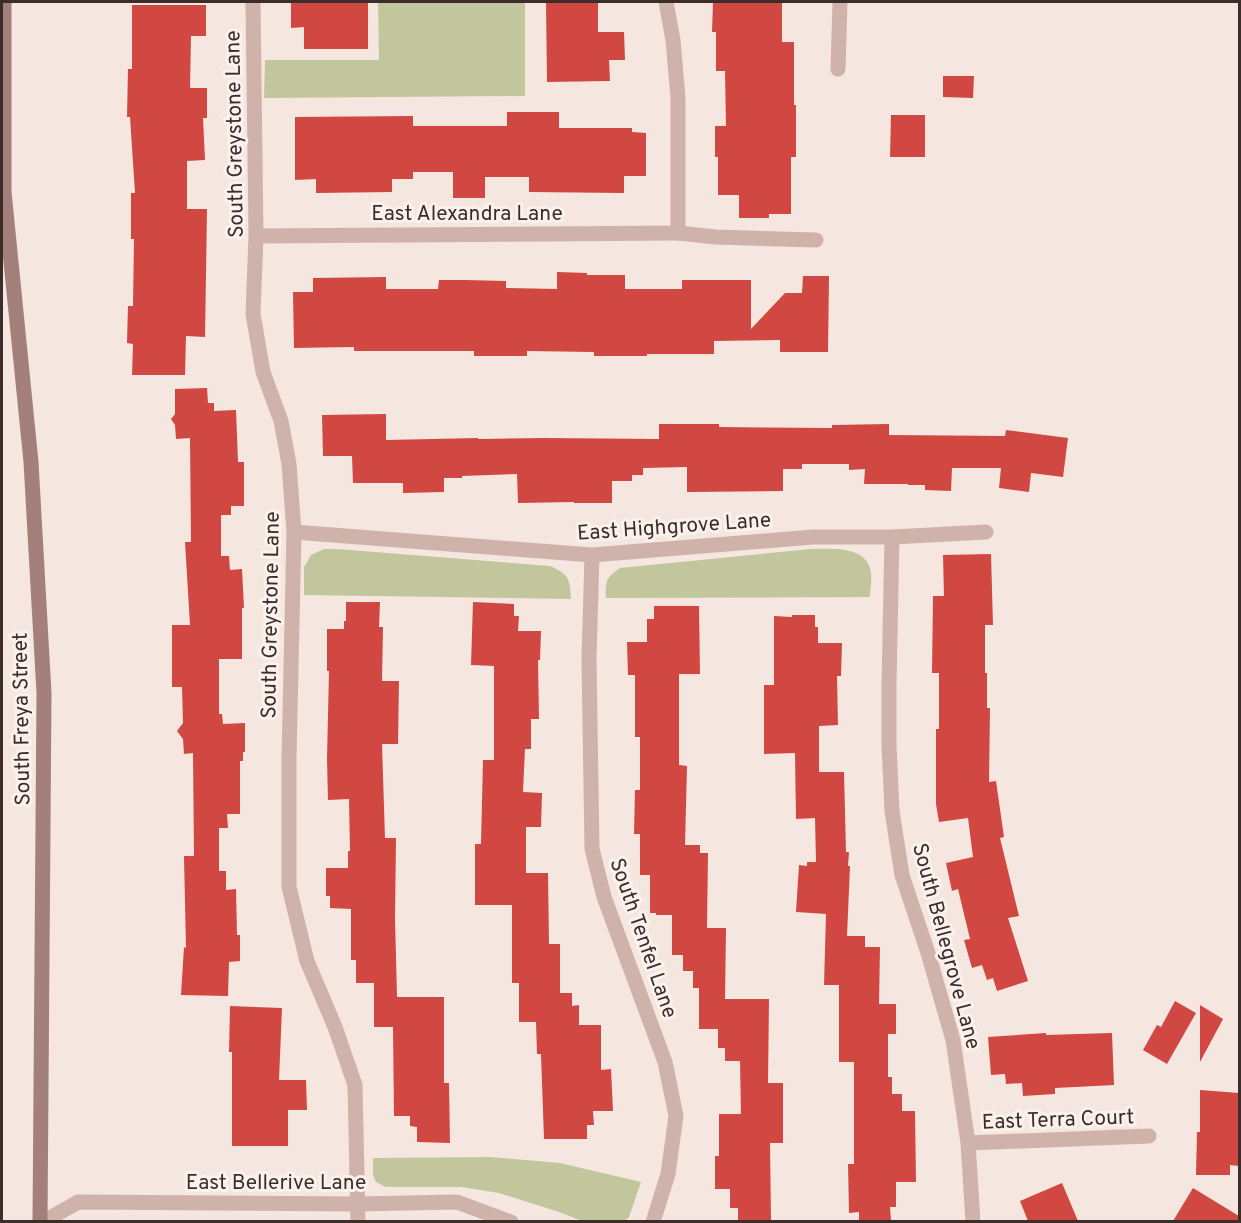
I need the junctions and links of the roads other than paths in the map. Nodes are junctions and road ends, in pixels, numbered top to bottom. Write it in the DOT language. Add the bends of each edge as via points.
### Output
graph roads {
  1 [pos="4,2"];
  2 [pos="253,2"];
  3 [pos="666,2"];
  4 [pos="840,2"];
  5 [pos="838,69"];
  6 [pos="678,233"];
  7 [pos="256,236"];
  8 [pos="816,240"];
  9 [pos="294,532"];
  10 [pos="986,532"];
  11 [pos="892,537"];
  12 [pos="592,555"];
  13 [pos="1149,1136"];
  14 [pos="968,1143"];
  15 [pos="358,1204"];
  16 [pos="41,1221"];
  17 [pos="358,1221"];
  18 [pos="511,1221"];
  19 [pos="653,1221"];
  20 [pos="973,1221"];
  1 -- 16 [label="main road, South Freya Street" via="4,192 31,462 44,693"];
  2 -- 7 [label="street, South Greystone Lane"];
  3 -- 6 [label="street" via="678,98"];
  4 -- 5 [label="street"];
  6 -- 7 [label="street, East Alexandra Lane"];
  6 -- 8 [label="street, East Alexandra Lane"];
  7 -- 9 [label="street, South Greystone Lane" via="253,314 264,372 281,421"];
  9 -- 12 [label="street, East Highgrove Lane"];
  9 -- 15 [label="street, South Greystone Lane" via="289,887 307,961 355,1085"];
  10 -- 11 [label="street, East Highgrove Lane"];
  11 -- 12 [label="street, East Highgrove Lane" via="813,537"];
  11 -- 14 [label="street, South Bellegrove Lane" via="892,811 902,875 953,1040"];
  12 -- 19 [label="street, South Tenfel Lane" via="592,849 604,897 665,1062 676,1116 668,1174"];
  13 -- 14 [label="street, East Terra Court"];
  14 -- 20 [label="street, South Bellegrove Lane"];
  15 -- 16 [label="street, East Bellerive Lane" via="78,1202"];
  15 -- 17 [label="street, South Greystone Lane"];
  15 -- 18 [label="street, East Bellerive Lane" via="457,1202"];
}
